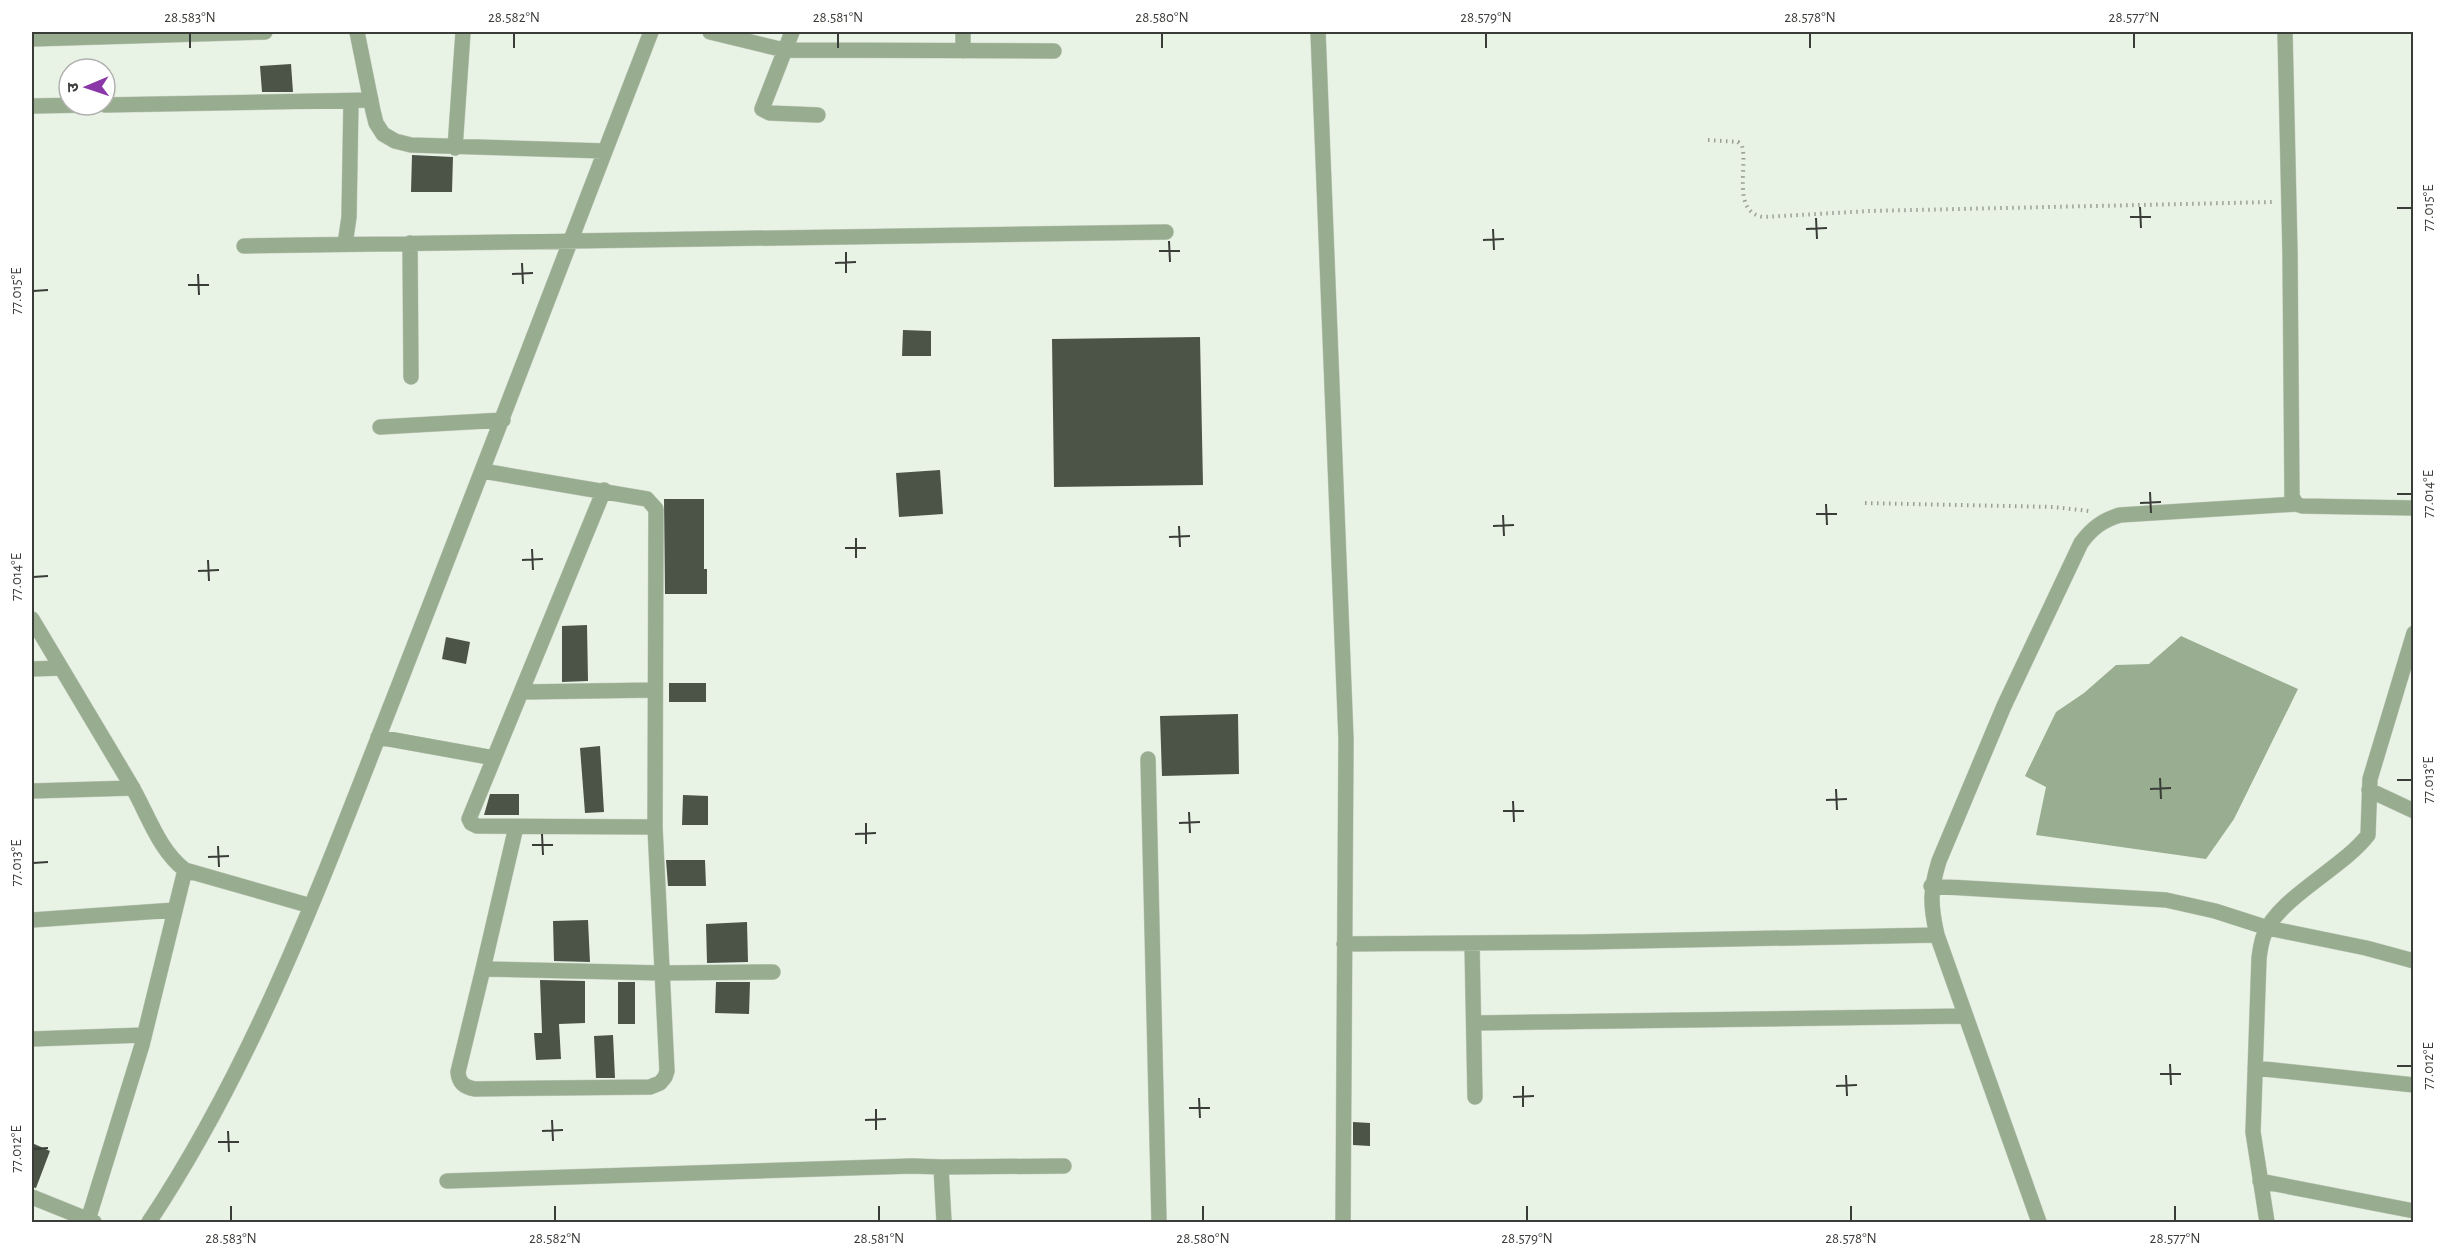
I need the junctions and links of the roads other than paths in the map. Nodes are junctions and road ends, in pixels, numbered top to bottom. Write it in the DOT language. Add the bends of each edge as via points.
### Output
graph roads {
  1 [pos="265,32"];
  2 [pos="357,32"];
  3 [pos="463,32"];
  4 [pos="651,32"];
  5 [pos="710,32"];
  6 [pos="792,32"];
  7 [pos="963,32"];
  8 [pos="1318,32"];
  9 [pos="2285,32"];
  10 [pos="32,39"];
  11 [pos="784,50"];
  12 [pos="963,51"];
  13 [pos="1054,51"];
  14 [pos="371,100"];
  15 [pos="351,101"];
  16 [pos="117,105"];
  17 [pos="32,106"];
  18 [pos="57,106"];
  19 [pos="818,115"];
  20 [pos="455,148"];
  21 [pos="605,152"];
  22 [pos="1166,232"];
  23 [pos="573,240"];
  24 [pos="411,243"];
  25 [pos="345,244"];
  26 [pos="244,246"];
  27 [pos="411,377"];
  28 [pos="502,420"];
  29 [pos="380,427"];
  30 [pos="483,471"];
  31 [pos="604,490"];
  32 [pos="2296,504"];
  33 [pos="2414,508"];
  34 [pos="32,618"];
  35 [pos="2414,633"];
  36 [pos="61,668"];
  37 [pos="32,669"];
  38 [pos="656,690"];
  39 [pos="521,692"];
  40 [pos="378,737"];
  41 [pos="494,758"];
  42 [pos="1148,759"];
  43 [pos="133,788"];
  44 [pos="2369,790"];
  45 [pos="32,791"];
  46 [pos="2414,810"];
  47 [pos="516,827"];
  48 [pos="655,827"];
  49 [pos="185,870"];
  50 [pos="1931,886"];
  51 [pos="312,906"];
  52 [pos="175,910"];
  53 [pos="32,920"];
  54 [pos="2268,928"];
  55 [pos="1937,935"];
  56 [pos="1472,943"];
  57 [pos="1344,944"];
  58 [pos="2414,961"];
  59 [pos="483,969"];
  60 [pos="773,972"];
  61 [pos="662,974"];
  62 [pos="1964,1016"];
  63 [pos="1474,1023"];
  64 [pos="144,1035"];
  65 [pos="32,1040"];
  66 [pos="2255,1068"];
  67 [pos="2414,1085"];
  68 [pos="1475,1097"];
  69 [pos="941,1167"];
  70 [pos="1064,1167"];
  71 [pos="447,1181"];
  72 [pos="2260,1181"];
  73 [pos="32,1197"];
  74 [pos="2414,1211"];
  75 [pos="91,1221"];
  76 [pos="149,1222"];
  77 [pos="944,1222"];
  78 [pos="1159,1222"];
  79 [pos="1343,1222"];
  80 [pos="2039,1222"];
  81 [pos="2267,1222"];
  1 -- 10 [label="street"];
  2 -- 14 [label="street"];
  3 -- 20 [label="street"];
  4 -- 21 [label="street"];
  5 -- 11 [label="street"];
  6 -- 11 [label="street"];
  7 -- 12 [label="street"];
  8 -- 57 [label="street" via="1346,739"];
  9 -- 32 [label="street" via="2291,485"];
  11 -- 12 [label="street"];
  11 -- 19 [label="street" via="762,109 770,113"];
  12 -- 13 [label="street"];
  14 -- 15 [label="street"];
  14 -- 20 [label="street" via="376,123 388,138 411,145"];
  15 -- 16 [label="street"];
  15 -- 25 [label="street"];
  17 -- 18 [label="street"];
  20 -- 21 [label="street"];
  21 -- 23 [label="street"];
  22 -- 23 [label="street"];
  23 -- 24 [label="street"];
  23 -- 28 [label="street"];
  24 -- 25 [label="street"];
  24 -- 27 [label="street"];
  25 -- 26 [label="street"];
  28 -- 29 [label="street"];
  28 -- 30 [label="street"];
  30 -- 31 [label="street"];
  30 -- 40 [label="street"];
  31 -- 38 [label="street" via="646,499 656,509"];
  31 -- 39 [label="street"];
  32 -- 33 [label="street"];
  32 -- 50 [label="street" via="2120,515 2089,532 2004,706"];
  34 -- 36 [label="street"];
  35 -- 44 [label="street"];
  36 -- 37 [label="street"];
  36 -- 43 [label="street"];
  38 -- 39 [label="street"];
  38 -- 48 [label="street"];
  39 -- 41 [label="street"];
  40 -- 41 [label="street"];
  40 -- 51 [label="street"];
  41 -- 47 [label="street" via="469,816 471,823"];
  42 -- 78 [label="street"];
  43 -- 45 [label="street"];
  43 -- 49 [label="street" via="164,849"];
  44 -- 46 [label="street"];
  44 -- 54 [label="street" via="2370,825 2362,844 2292,901"];
  47 -- 48 [label="street"];
  47 -- 59 [label="street"];
  48 -- 61 [label="street"];
  49 -- 51 [label="street"];
  49 -- 52 [label="street"];
  50 -- 54 [label="street" via="2166,900"];
  50 -- 55 [label="street"];
  51 -- 76 [label="street" via="244,1057 186,1167"];
  52 -- 53 [label="street"];
  52 -- 64 [label="street"];
  54 -- 58 [label="street"];
  54 -- 66 [label="street" via="2259,958"];
  55 -- 56 [label="street"];
  55 -- 62 [label="street"];
  56 -- 57 [label="street"];
  56 -- 63 [label="street"];
  57 -- 79 [label="street"];
  59 -- 61 [label="street"];
  59 -- 61 [label="street" via="458,1072 462,1083 475,1089 621,1088 660,1083 667,1071"];
  60 -- 61 [label="street"];
  62 -- 63 [label="street"];
  62 -- 80 [label="street"];
  63 -- 68 [label="street"];
  64 -- 65 [label="street"];
  64 -- 75 [label="street"];
  66 -- 67 [label="street"];
  66 -- 72 [label="street" via="2253,1132"];
  69 -- 70 [label="street"];
  69 -- 71 [label="street"];
  69 -- 77 [label="street"];
  72 -- 74 [label="street"];
  72 -- 81 [label="street"];
  73 -- 75 [label="street"];
}
